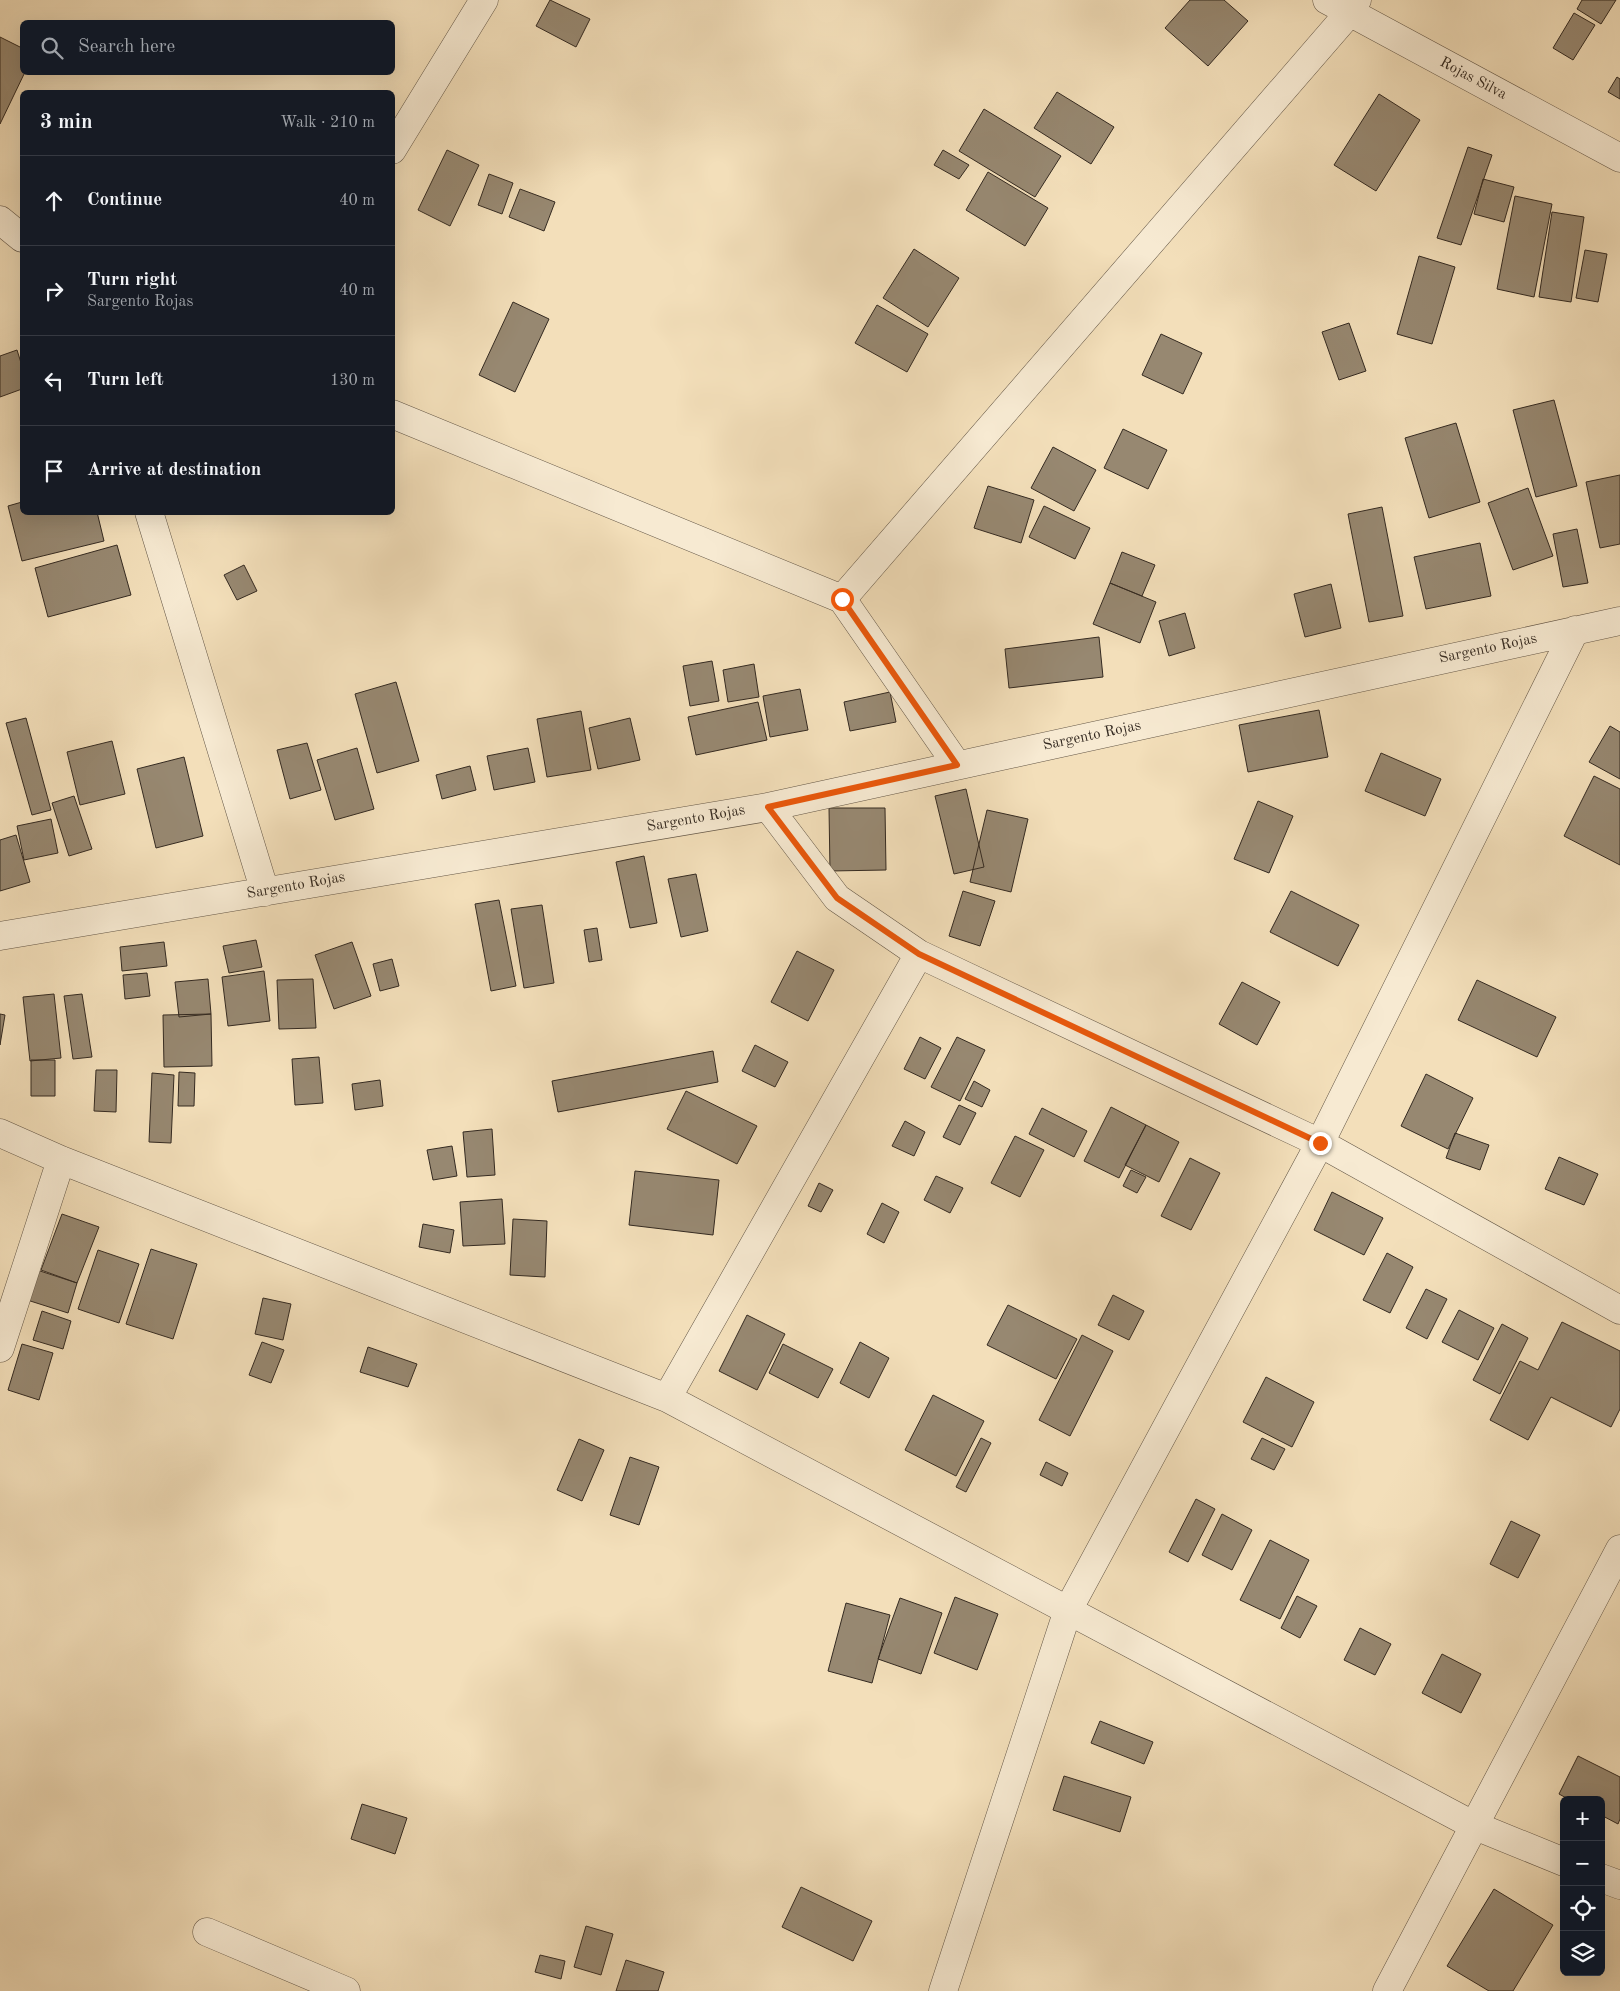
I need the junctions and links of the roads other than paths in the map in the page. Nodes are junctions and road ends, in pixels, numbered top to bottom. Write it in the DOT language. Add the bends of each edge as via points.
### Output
graph roads {
  1 [pos="484,0"];
  2 [pos="1344,4"];
  3 [pos="395,145"];
  4 [pos="1620,158"];
  5 [pos="0,220"];
  6 [pos="20,236"];
  7 [pos="395,415"];
  8 [pos="151,515"];
  9 [pos="842,599"];
  10 [pos="1620,621"];
  11 [pos="1575,630"];
  12 [pos="957,765"];
  13 [pos="768,807"];
  14 [pos="265,892"];
  15 [pos="0,936"];
  16 [pos="919,954"];
  17 [pos="0,1133"];
  18 [pos="1320,1143"];
  19 [pos="61,1160"];
  20 [pos="1620,1310"];
  21 [pos="0,1348"];
  22 [pos="667,1398"];
  23 [pos="1620,1549"];
  24 [pos="1068,1610"];
  25 [pos="1473,1825"];
  26 [pos="1560,1860"];
  27 [pos="1605,1879"];
  28 [pos="1620,1885"];
  29 [pos="207,1932"];
  30 [pos="346,1991"];
  31 [pos="944,1991"];
  32 [pos="1387,1991"];
  1 -- 3 [label="street"];
  2 -- 4 [label="street, Rojas Silva"];
  2 -- 9 [label="street"];
  5 -- 6 [label="street"];
  7 -- 9 [label="street"];
  8 -- 14 [label="street"];
  9 -- 12 [label="street"];
  10 -- 11 [label="street, Sargento Rojas"];
  11 -- 12 [label="street, Sargento Rojas"];
  11 -- 18 [label="street"];
  12 -- 13 [label="street, Sargento Rojas"];
  13 -- 14 [label="street, Sargento Rojas"];
  13 -- 16 [label="street" via="837,898"];
  14 -- 15 [label="street, Sargento Rojas"];
  16 -- 18 [label="street"];
  16 -- 22 [label="street"];
  17 -- 19 [label="street"];
  18 -- 20 [label="street"];
  18 -- 24 [label="street"];
  19 -- 21 [label="street"];
  19 -- 22 [label="street"];
  22 -- 24 [label="street"];
  23 -- 25 [label="street"];
  24 -- 25 [label="street"];
  24 -- 31 [label="street"];
  25 -- 26 [label="street"];
  25 -- 32 [label="street"];
  27 -- 28 [label="street"];
  29 -- 30 [label="street"];
}
